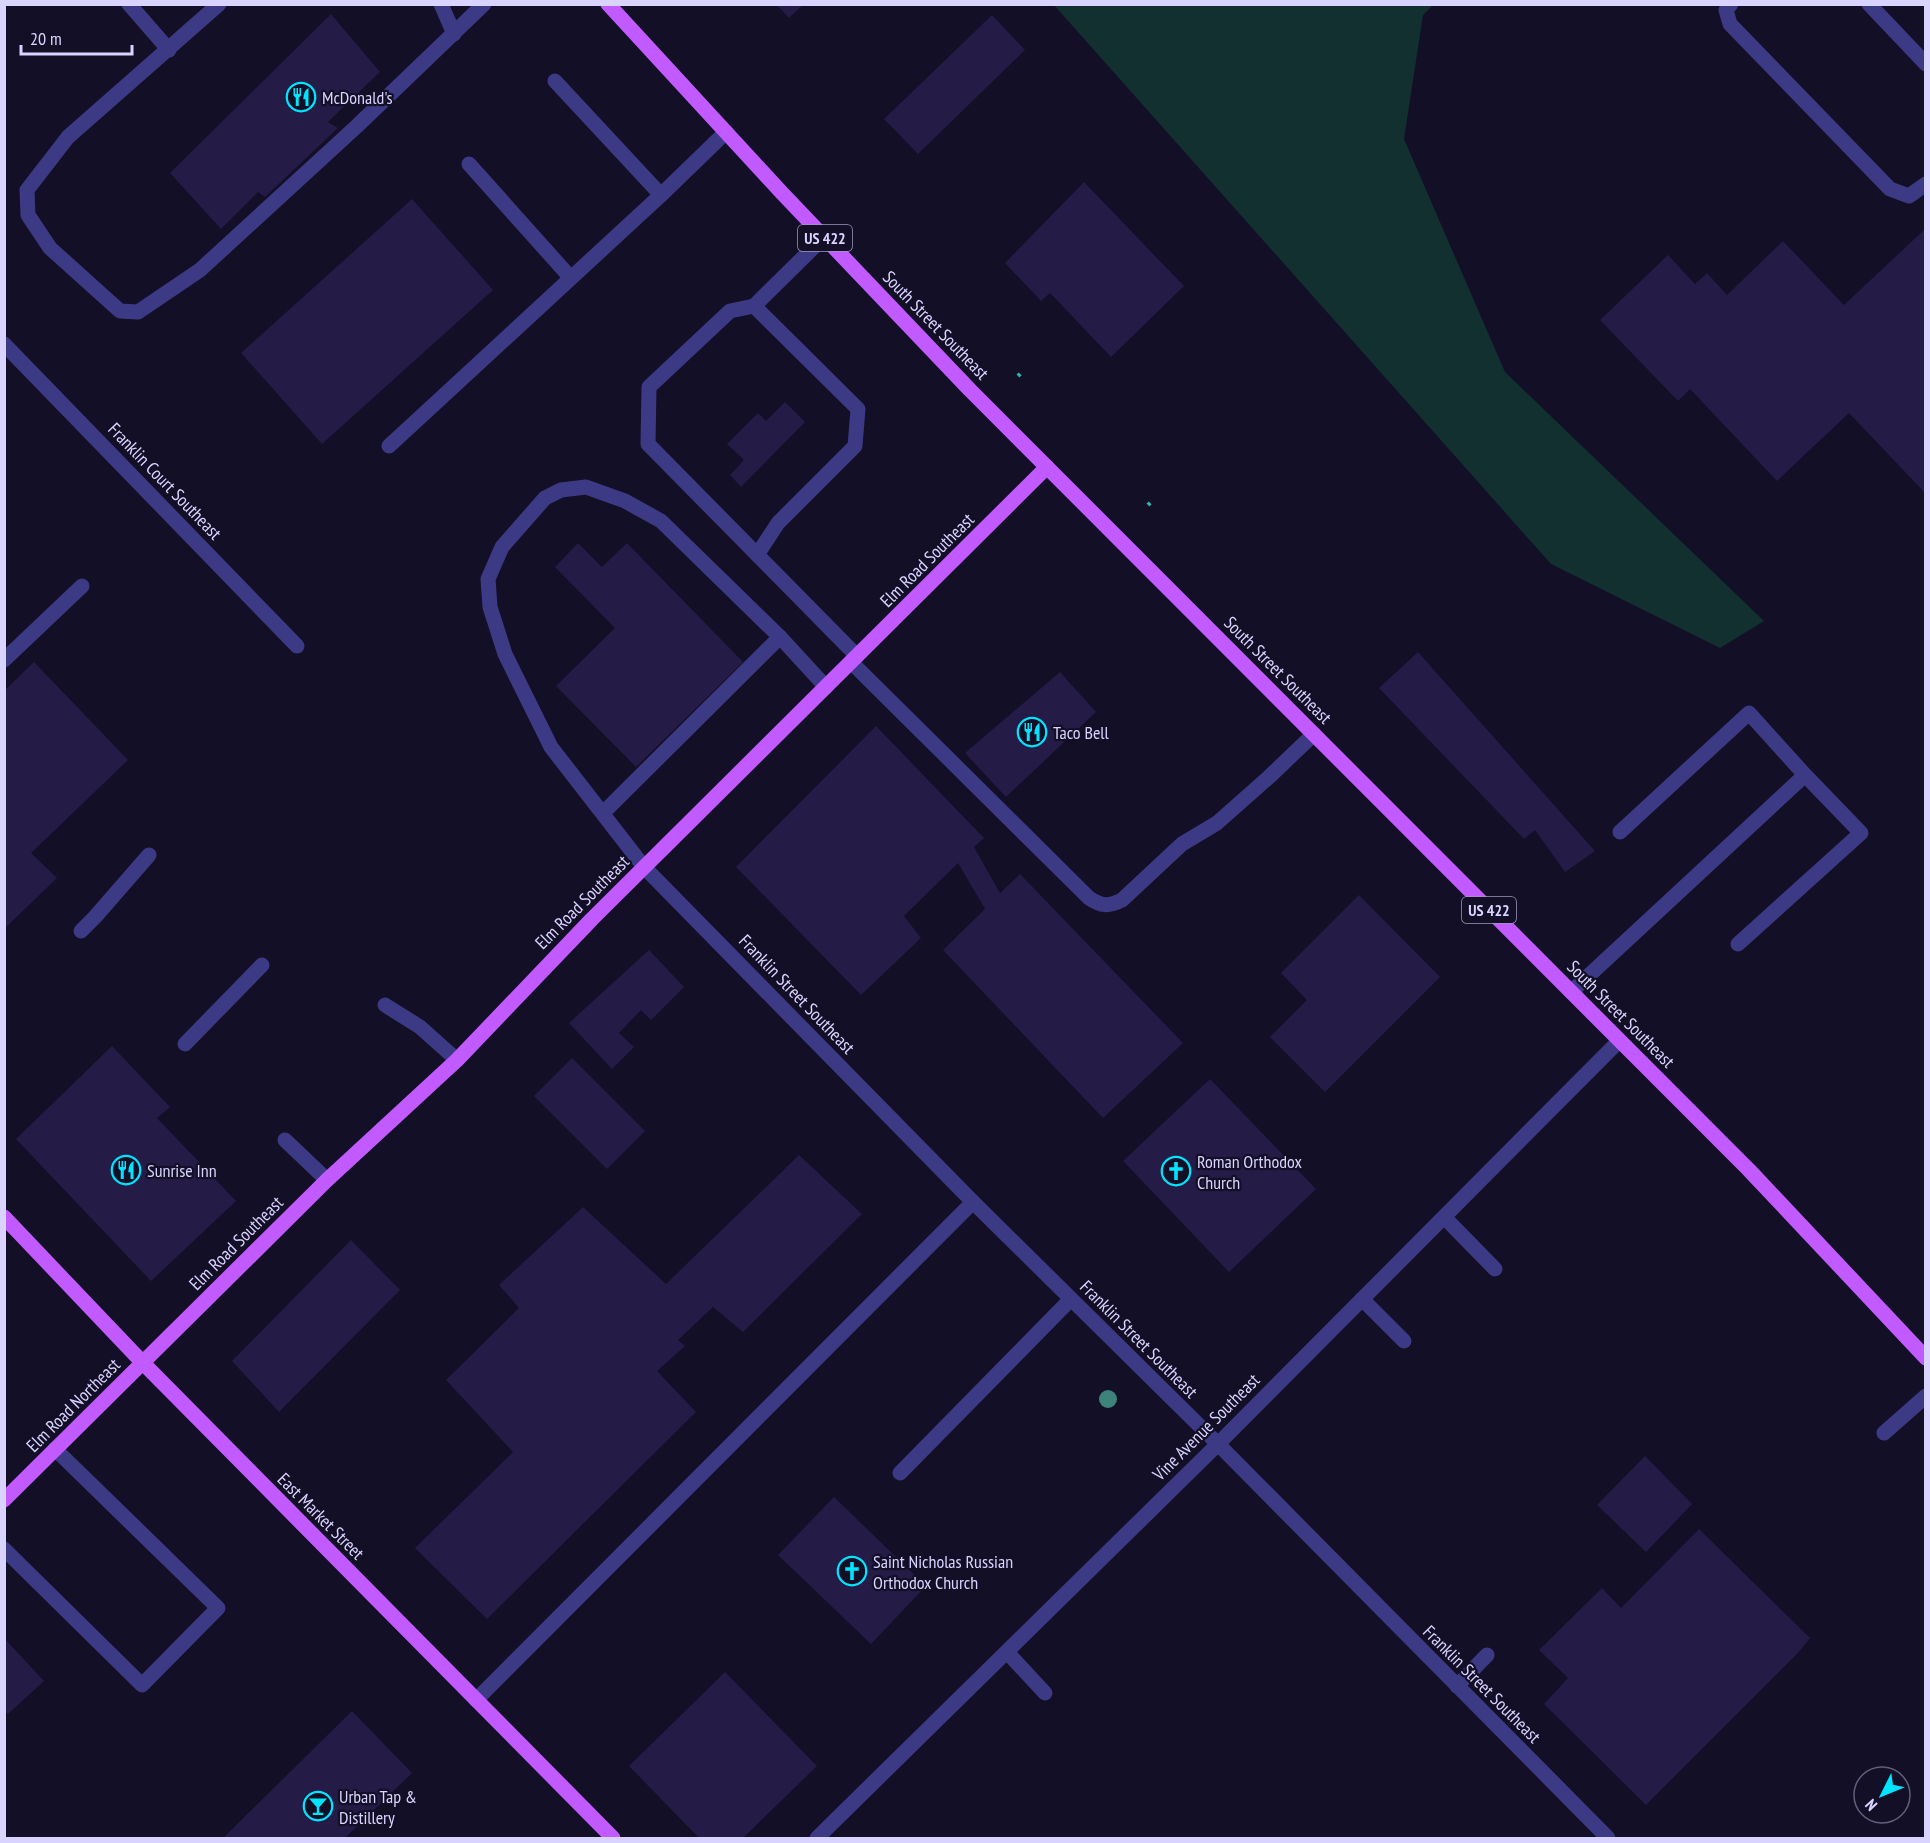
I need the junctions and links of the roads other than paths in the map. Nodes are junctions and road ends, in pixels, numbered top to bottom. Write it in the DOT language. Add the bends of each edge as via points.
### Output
graph roads {
  1 [pos="129,4"];
  2 [pos="219,4"];
  3 [pos="441,4"];
  4 [pos="484,4"];
  5 [pos="608,4"];
  6 [pos="1731,4"];
  7 [pos="1869,4"];
  8 [pos="454,34"];
  9 [pos="170,50"];
  10 [pos="1926,64"];
  11 [pos="555,81"];
  12 [pos="726,132"];
  13 [pos="469,164"];
  14 [pos="1926,184"];
  15 [pos="661,195"];
  16 [pos="824,237"];
  17 [pos="570,277"];
  18 [pos="754,306"];
  19 [pos="4,344"];
  20 [pos="389,446"];
  21 [pos="1047,467"];
  22 [pos="757,555"];
  23 [pos="82,586"];
  24 [pos="780,637"];
  25 [pos="297,646"];
  26 [pos="854,659"];
  27 [pos="4,660"];
  28 [pos="826,687"];
  29 [pos="1314,734"];
  30 [pos="1805,775"];
  31 [pos="603,813"];
  32 [pos="1620,832"];
  33 [pos="149,855"];
  34 [pos="644,867"];
  35 [pos="81,931"];
  36 [pos="1738,944"];
  37 [pos="262,964"];
  38 [pos="1571,992"];
  39 [pos="385,1005"];
  40 [pos="1619,1041"];
  41 [pos="184,1044"];
  42 [pos="457,1060"];
  43 [pos="285,1140"];
  44 [pos="327,1180"];
  45 [pos="974,1202"];
  46 [pos="4,1217"];
  47 [pos="1444,1217"];
  48 [pos="1495,1269"];
  49 [pos="1071,1299"];
  50 [pos="1362,1299"];
  51 [pos="1404,1341"];
  52 [pos="1926,1358"];
  53 [pos="143,1363"];
  54 [pos="1926,1396"];
  55 [pos="1884,1433"];
  56 [pos="1218,1444"];
  57 [pos="55,1449"];
  58 [pos="900,1473"];
  59 [pos="4,1500"];
  60 [pos="4,1549"];
  61 [pos="1007,1652"];
  62 [pos="1487,1654"];
  63 [pos="1457,1686"];
  64 [pos="1045,1693"];
  65 [pos="476,1700"];
  66 [pos="613,1839"];
  67 [pos="818,1839"];
  68 [pos="1608,1839"];
  1 -- 9 [label="street"];
  2 -- 9 [label="street"];
  3 -- 8 [label="street"];
  4 -- 8 [label="street"];
  5 -- 12 [label="main road, South Street Southeast / US 422"];
  6 -- 14 [label="street" via="1726,10 1730,24 1890,189 1909,196"];
  7 -- 10 [label="street"];
  8 -- 9 [label="street" via="201,270 138,312 120,311 50,248 28,215 27,190 68,137"];
  11 -- 15 [label="street"];
  12 -- 15 [label="street"];
  12 -- 16 [label="main road, South Street Southeast / US 422"];
  13 -- 17 [label="street"];
  15 -- 17 [label="street"];
  16 -- 18 [label="street"];
  16 -- 21 [label="main road, South Street Southeast / US 422"];
  17 -- 20 [label="street"];
  18 -- 22 [label="street" via="858,409 855,446 778,523"];
  18 -- 22 [label="street" via="730,311 649,387 648,444"];
  19 -- 25 [label="street, Franklin Court Southeast"];
  21 -- 26 [label="main road, Elm Road Southeast"];
  21 -- 29 [label="main road, South Street Southeast / US 422"];
  22 -- 26 [label="street"];
  23 -- 27 [label="street"];
  24 -- 28 [label="street, Franklin Street Southeast"];
  24 -- 31 [label="street"];
  24 -- 31 [label="street, Franklin Street Southeast" via="661,521 626,501 586,487 561,490 545,498 502,547 488,579 490,607 505,654 551,747"];
  26 -- 28 [label="main road, Elm Road Southeast"];
  26 -- 29 [label="street" via="1089,898 1111,906 1182,844 1232,811"];
  28 -- 34 [label="main road, Elm Road Southeast"];
  29 -- 38 [label="main road, South Street Southeast / US 422"];
  30 -- 32 [label="street" via="1749,713"];
  30 -- 36 [label="street" via="1861,833"];
  30 -- 38 [label="street"];
  31 -- 34 [label="street, Franklin Street Southeast"];
  33 -- 35 [label="street"];
  34 -- 42 [label="main road, Elm Road Southeast"];
  34 -- 45 [label="street, Franklin Street Southeast"];
  37 -- 41 [label="street"];
  38 -- 40 [label="main road, South Street Southeast / US 422"];
  39 -- 42 [label="street" via="420,1027"];
  40 -- 47 [label="street, Vine Avenue Southeast"];
  40 -- 52 [label="main road, South Street Southeast / US 422" via="1749,1170"];
  42 -- 44 [label="main road, Elm Road Southeast"];
  43 -- 44 [label="street"];
  44 -- 53 [label="main road, Elm Road Southeast"];
  45 -- 49 [label="street, Franklin Street Southeast"];
  45 -- 65 [label="street"];
  46 -- 53 [label="main road, East Market Street"];
  47 -- 48 [label="street"];
  47 -- 50 [label="street, Vine Avenue Southeast"];
  49 -- 56 [label="street, Franklin Street Southeast"];
  49 -- 58 [label="street"];
  50 -- 51 [label="street"];
  50 -- 56 [label="street, Vine Avenue Southeast"];
  53 -- 57 [label="main road, Elm Road Northeast"];
  53 -- 65 [label="main road, East Market Street"];
  54 -- 55 [label="street"];
  56 -- 61 [label="street, Vine Avenue Southeast"];
  56 -- 63 [label="street, Franklin Street Southeast"];
  57 -- 59 [label="main road, Elm Road Northeast"];
  57 -- 60 [label="street" via="218,1608 142,1685"];
  61 -- 64 [label="street"];
  61 -- 67 [label="street, Vine Avenue Southeast"];
  62 -- 63 [label="street"];
  63 -- 68 [label="street, Franklin Street Southeast"];
  65 -- 66 [label="main road, East Market Street"];
}
